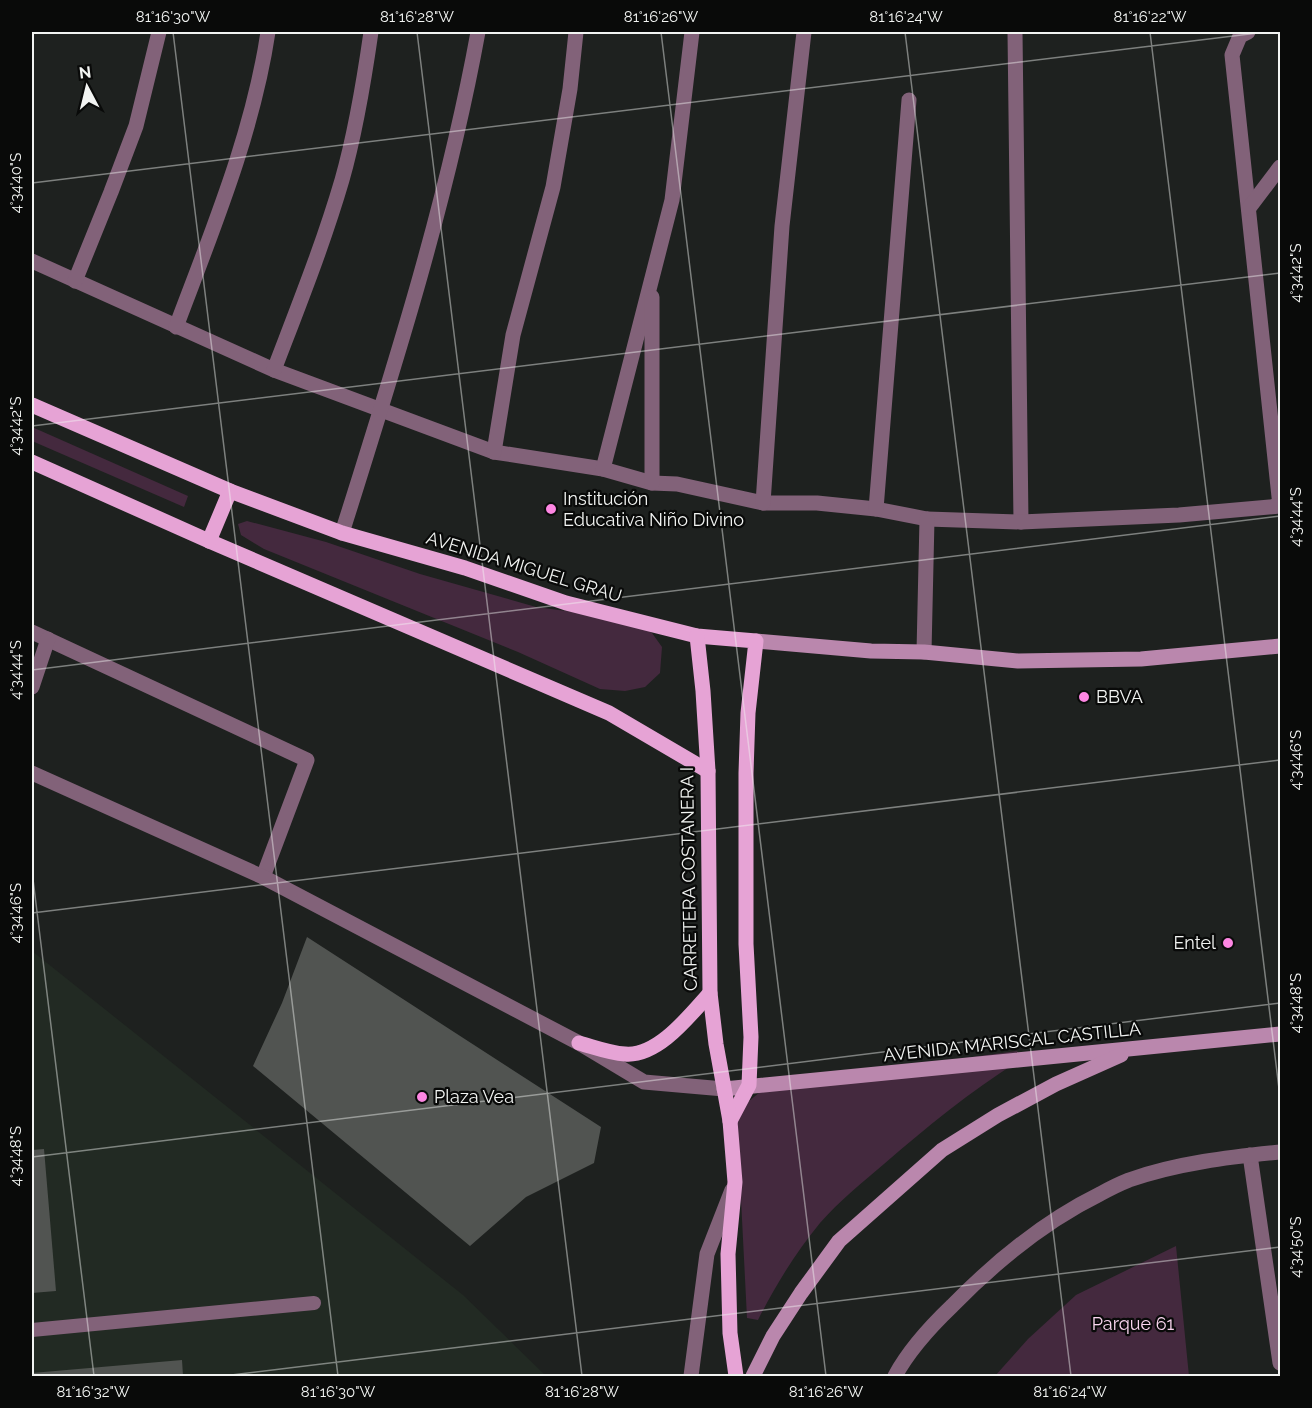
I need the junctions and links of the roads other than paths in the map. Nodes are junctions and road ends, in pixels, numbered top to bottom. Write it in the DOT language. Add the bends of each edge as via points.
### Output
graph roads {
  1 [pos="159,32"];
  2 [pos="268,32"];
  3 [pos="371,32"];
  4 [pos="478,32"];
  5 [pos="576,32"];
  6 [pos="692,32"];
  7 [pos="804,32"];
  8 [pos="1015,32"];
  9 [pos="1248,32"];
  10 [pos="909,100"];
  11 [pos="1281,167"];
  12 [pos="1249,208"];
  13 [pos="32,261"];
  14 [pos="652,278"];
  15 [pos="75,281"];
  16 [pos="176,327"];
  17 [pos="274,370"];
  18 [pos="32,405"];
  19 [pos="381,409"];
  20 [pos="494,452"];
  21 [pos="32,462"];
  22 [pos="603,469"];
  23 [pos="652,483"];
  24 [pos="230,491"];
  25 [pos="763,503"];
  26 [pos="1280,506"];
  27 [pos="876,509"];
  28 [pos="927,519"];
  29 [pos="1021,522"];
  30 [pos="342,533"];
  31 [pos="209,541"];
  32 [pos="32,632"];
  33 [pos="697,636"];
  34 [pos="48,639"];
  35 [pos="756,641"];
  36 [pos="1281,646"];
  37 [pos="924,652"];
  38 [pos="32,687"];
  39 [pos="708,771"];
  40 [pos="32,773"];
  41 [pos="263,877"];
  42 [pos="710,993"];
  43 [pos="1281,1034"];
  44 [pos="579,1043"];
  45 [pos="1132,1050"];
  46 [pos="747,1087"];
  47 [pos="724,1089"];
  48 [pos="730,1121"];
  49 [pos="1281,1152"];
  50 [pos="1250,1155"];
  51 [pos="735,1182"];
  52 [pos="314,1303"];
  53 [pos="32,1330"];
  54 [pos="1281,1363"];
  55 [pos="691,1377"];
  56 [pos="736,1377"];
  57 [pos="753,1377"];
  58 [pos="894,1377"];
  1 -- 15 [label="street" via="136,126"];
  2 -- 16 [label="street" via="242,142"];
  3 -- 17 [label="street" via="342,179"];
  4 -- 19 [label="street" via="442,194"];
  5 -- 20 [label="street" via="553,188 513,335"];
  6 -- 14 [label="street" via="672,200"];
  7 -- 25 [label="street" via="782,226"];
  8 -- 29 [label="street"];
  9 -- 12 [label="street" via="1240,36 1232,55"];
  10 -- 27 [label="street"];
  11 -- 12 [label="street"];
  12 -- 26 [label="street"];
  13 -- 15 [label="street"];
  14 -- 22 [label="street"];
  14 -- 23 [label="street"];
  15 -- 16 [label="street"];
  16 -- 17 [label="street"];
  17 -- 19 [label="street"];
  18 -- 24 [label="main road, AVENIDA MIGUEL GRAU"];
  19 -- 20 [label="street"];
  19 -- 30 [label="street"];
  20 -- 22 [label="street"];
  21 -- 31 [label="main road"];
  22 -- 23 [label="street"];
  23 -- 25 [label="street" via="677,484"];
  24 -- 30 [label="main road, AVENIDA MIGUEL GRAU"];
  24 -- 31 [label="main road"];
  25 -- 27 [label="street"];
  26 -- 29 [label="street"];
  27 -- 28 [label="street"];
  28 -- 29 [label="street"];
  28 -- 37 [label="street"];
  30 -- 33 [label="main road, AVENIDA MIGUEL GRAU" via="465,568 566,603"];
  31 -- 39 [label="main road" via="609,713"];
  32 -- 34 [label="street"];
  33 -- 35 [label="main road, AVENIDA MIGUEL GRAU"];
  33 -- 39 [label="main road, CARRETERA COSTANERA I"];
  34 -- 38 [label="street"];
  34 -- 41 [label="street" via="307,760"];
  35 -- 37 [label="main road, AVENIDA MIGUEL GRAU"];
  35 -- 46 [label="main road" via="746,773 746,944 751,1037"];
  36 -- 37 [label="main road, AVENIDA MIGUEL GRAU" via="1141,659 1018,661"];
  39 -- 42 [label="main road, CARRETERA COSTANERA I"];
  40 -- 41 [label="street"];
  41 -- 44 [label="street"];
  42 -- 44 [label="main road" via="673,1034 648,1049 627,1055"];
  42 -- 47 [label="main road, CARRETERA COSTANERA I"];
  43 -- 45 [label="main road, AVENIDA MARISCAL CASTILLA"];
  44 -- 47 [label="street" via="644,1082"];
  45 -- 46 [label="main road, AVENIDA MARISCAL CASTILLA"];
  45 -- 57 [label="main road" via="1056,1084 942,1150 839,1242 773,1336"];
  46 -- 47 [label="main road, AVENIDA MARISCAL CASTILLA"];
  46 -- 48 [label="main road"];
  47 -- 48 [label="main road, CARRETERA COSTANERA I"];
  48 -- 51 [label="main road, CARRETERA COSTANERA I"];
  49 -- 50 [label="street"];
  50 -- 54 [label="street"];
  50 -- 58 [label="street" via="1177,1166 1127,1181 1075,1206 1026,1238 978,1279 934,1324"];
  51 -- 55 [label="street" via="707,1254"];
  51 -- 56 [label="main road, CARRETERA COSTANERA I" via="728,1254 730,1333"];
  52 -- 53 [label="lane"];
}
